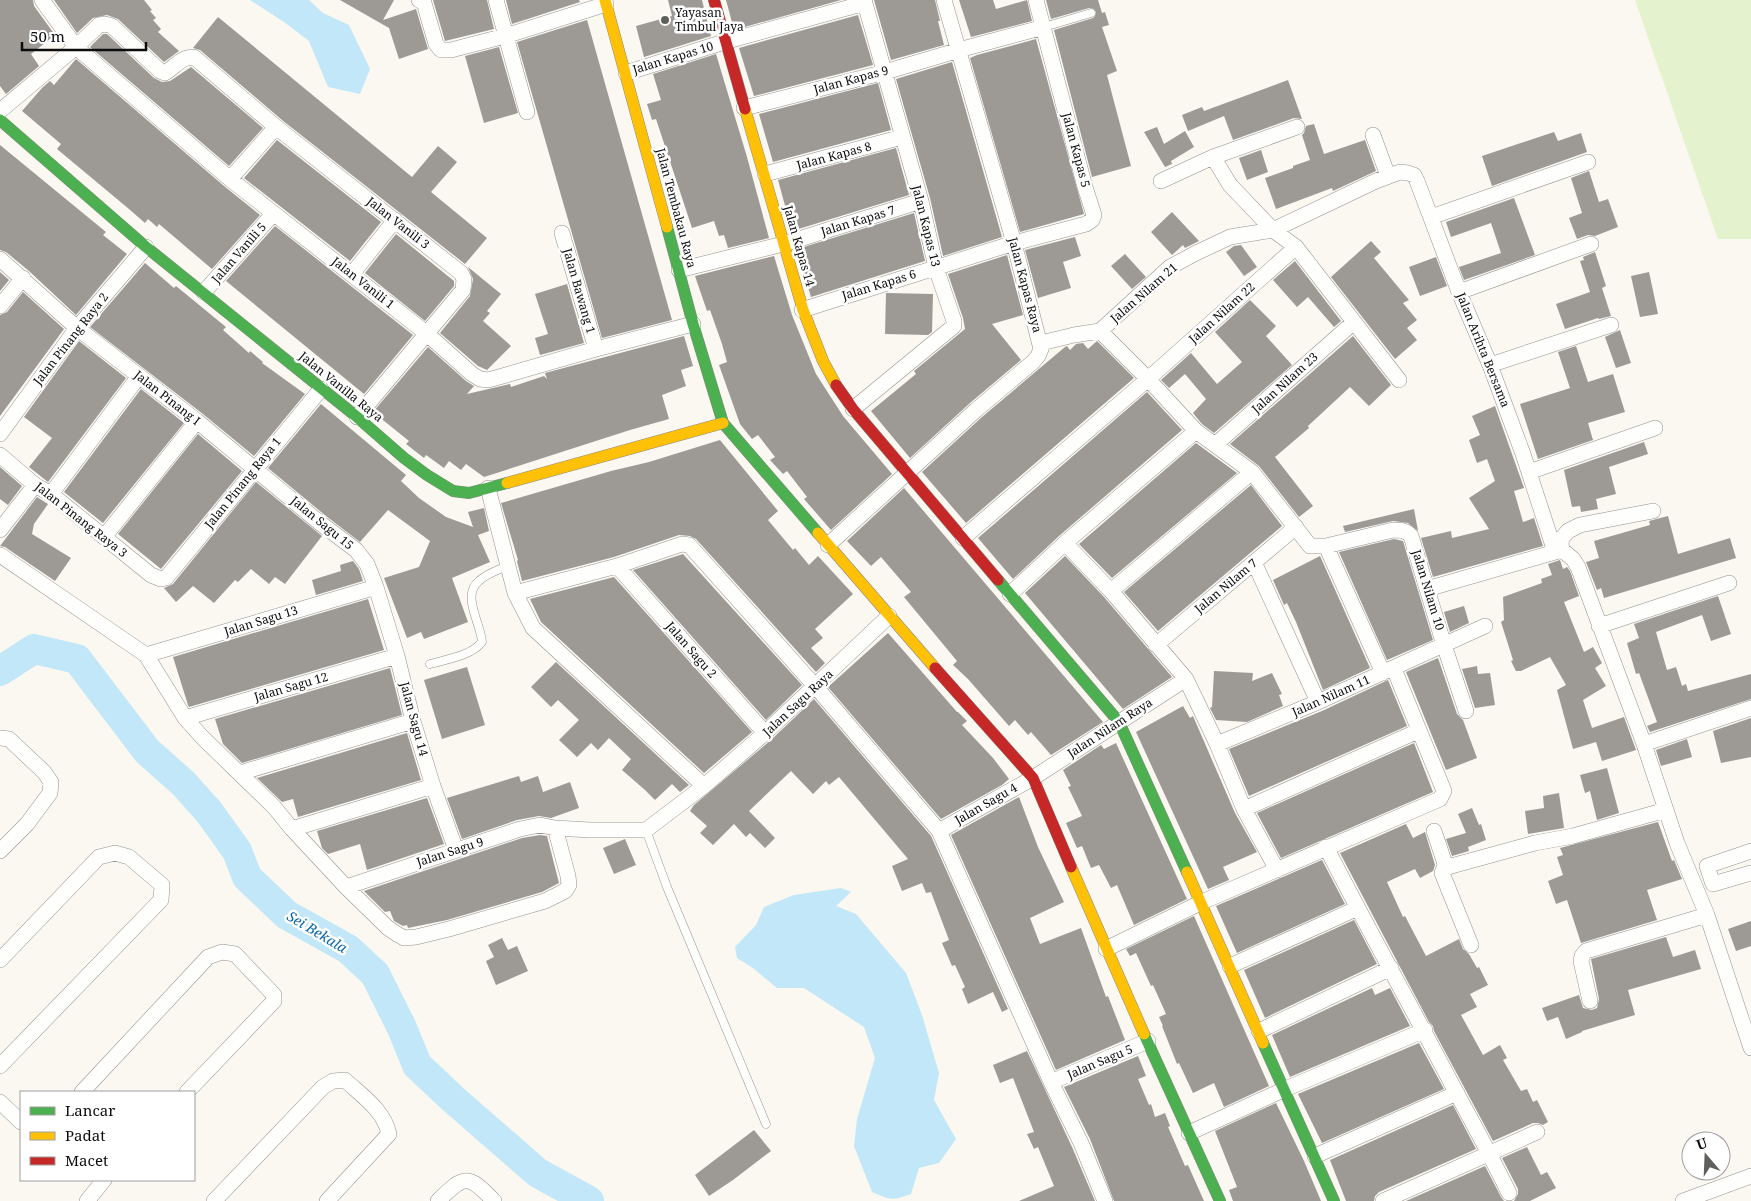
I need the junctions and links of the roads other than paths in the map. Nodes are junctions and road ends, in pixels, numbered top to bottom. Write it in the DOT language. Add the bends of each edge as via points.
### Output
graph roads {
  1 [pos="42,0"];
  2 [pos="496,0"];
  3 [pos="714,0"];
  4 [pos="944,0"];
  5 [pos="1036,0"];
  6 [pos="422,1"];
  7 [pos="605,2"];
  8 [pos="864,2"];
  9 [pos="1091,12"];
  10 [pos="1044,27"];
  11 [pos="505,36"];
  12 [pos="724,42"];
  13 [pos="76,47"];
  14 [pos="958,50"];
  15 [pos="885,72"];
  16 [pos="626,73"];
  17 [pos="744,108"];
  18 [pos="0,111"];
  19 [pos="527,112"];
  20 [pos="0,120"];
  21 [pos="276,127"];
  22 [pos="1297,127"];
  23 [pos="1373,135"];
  24 [pos="902,137"];
  25 [pos="1213,157"];
  26 [pos="1588,162"];
  27 [pos="765,174"];
  28 [pos="1388,176"];
  29 [pos="230,178"];
  30 [pos="1161,181"];
  31 [pos="921,202"];
  32 [pos="273,214"];
  33 [pos="1431,217"];
  34 [pos="395,220"];
  35 [pos="1273,230"];
  36 [pos="562,234"];
  37 [pos="1014,243"];
  38 [pos="783,244"];
  39 [pos="1591,244"];
  40 [pos="146,247"];
  41 [pos="1296,247"];
  42 [pos="0,258"];
  43 [pos="936,268"];
  44 [pos="679,270"];
  45 [pos="352,274"];
  46 [pos="23,278"];
  47 [pos="204,292"];
  48 [pos="1459,292"];
  49 [pos="0,306"];
  50 [pos="802,310"];
  51 [pos="1354,322"];
  52 [pos="693,324"];
  53 [pos="1611,325"];
  54 [pos="77,328"];
  55 [pos="1100,331"];
  56 [pos="426,333"];
  57 [pos="1040,343"];
  58 [pos="596,349"];
  59 [pos="1490,365"];
  60 [pos="139,376"];
  61 [pos="1148,378"];
  62 [pos="1399,380"];
  63 [pos="321,389"];
  64 [pos="853,409"];
  65 [pos="357,417"];
  66 [pos="197,422"];
  67 [pos="723,423"];
  68 [pos="1655,428"];
  69 [pos="1196,431"];
  70 [pos="0,434"];
  71 [pos="1216,444"];
  72 [pos="0,455"];
  73 [pos="256,469"];
  74 [pos="1252,472"];
  75 [pos="1530,472"];
  76 [pos="908,473"];
  77 [pos="35,485"];
  78 [pos="488,488"];
  79 [pos="51,494"];
  80 [pos="1654,510"];
  81 [pos="1296,528"];
  82 [pos="0,530"];
  83 [pos="104,537"];
  84 [pos="963,538"];
  85 [pos="1065,543"];
  86 [pos="828,545"];
  87 [pos="1326,546"];
  88 [pos="1558,551"];
  89 [pos="0,555"];
  90 [pos="1254,562"];
  91 [pos="507,566"];
  92 [pos="617,566"];
  93 [pos="166,578"];
  94 [pos="1729,583"];
  95 [pos="376,587"];
  96 [pos="1427,589"];
  97 [pos="1111,592"];
  98 [pos="515,594"];
  99 [pos="1010,594"];
  100 [pos="889,616"];
  101 [pos="1485,626"];
  102 [pos="1599,626"];
  103 [pos="1156,645"];
  104 [pos="1444,645"];
  105 [pos="146,655"];
  106 [pos="397,656"];
  107 [pos="430,664"];
  108 [pos="1389,671"];
  109 [pos="1186,679"];
  110 [pos="816,687"];
  111 [pos="1318,702"];
  112 [pos="1751,708"];
  113 [pos="1466,711"];
  114 [pos="185,718"];
  115 [pos="414,721"];
  116 [pos="1119,722"];
  117 [pos="1418,731"];
  118 [pos="765,734"];
  119 [pos="0,738"];
  120 [pos="1217,744"];
  121 [pos="1644,744"];
  122 [pos="240,773"];
  123 [pos="1033,778"];
  124 [pos="433,786"];
  125 [pos="704,786"];
  126 [pos="1244,809"];
  127 [pos="1666,810"];
  128 [pos="555,828"];
  129 [pos="292,829"];
  130 [pos="646,830"];
  131 [pos="939,831"];
  132 [pos="1434,831"];
  133 [pos="1326,847"];
  134 [pos="456,850"];
  135 [pos="0,851"];
  136 [pos="1751,851"];
  137 [pos="1446,867"];
  138 [pos="1277,870"];
  139 [pos="1751,873"];
  140 [pos="346,887"];
  141 [pos="1202,902"];
  142 [pos="1358,908"];
  143 [pos="1707,915"];
  144 [pos="1471,945"];
  145 [pos="1106,949"];
  146 [pos="0,960"];
  147 [pos="1230,966"];
  148 [pos="1391,968"];
  149 [pos="1590,1001"];
  150 [pos="1425,1030"];
  151 [pos="1259,1031"];
  152 [pos="1148,1041"];
  153 [pos="1751,1048"];
  154 [pos="0,1066"];
  155 [pos="1051,1082"];
  156 [pos="1283,1090"];
  157 [pos="83,1091"];
  158 [pos="188,1091"];
  159 [pos="1457,1093"];
  160 [pos="0,1102"];
  161 [pos="20,1121"];
  162 [pos="766,1124"];
  163 [pos="1537,1132"];
  164 [pos="1189,1133"];
  165 [pos="1490,1153"];
  166 [pos="1315,1156"];
  167 [pos="1751,1176"];
  168 [pos="1509,1193"];
  169 [pos="214,1201"];
  170 [pos="327,1201"];
  171 [pos="438,1201"];
  172 [pos="494,1201"];
  173 [pos="1106,1201"];
  174 [pos="1220,1201"];
  175 [pos="1334,1201"];
  176 [pos="1382,1201"];
  177 [pos="1683,1201"];
  1 -- 13 [label="street, Jalan Vanili 1"];
  2 -- 11 [label="street"];
  3 -- 12 [label="street, Jalan Kapas 14"];
  4 -- 14 [label="street, Jalan Kapas Raya"];
  5 -- 10 [label="street, Jalan Kapas 5"];
  6 -- 11 [label="street" via="441,50"];
  7 -- 11 [label="street"];
  7 -- 16 [label="street, Jalan Tembakau Raya"];
  8 -- 12 [label="street, Jalan Kapas 10"];
  8 -- 15 [label="street, Jalan Kapas 13"];
  9 -- 10 [label="lane"];
  10 -- 14 [label="street, Jalan Kapas 9"];
  10 -- 37 [label="street, Jalan Kapas 5" via="1094,215 1086,224"];
  11 -- 19 [label="street"];
  12 -- 16 [label="street, Jalan Kapas 10"];
  12 -- 17 [label="street, Jalan Kapas 14"];
  13 -- 18 [label="street"];
  13 -- 21 [label="street, Jalan Vanili 3" via="99,25 105,24 112,26 165,73 179,61 194,57"];
  13 -- 29 [label="street, Jalan Vanili 1"];
  14 -- 15 [label="street, Jalan Kapas 9"];
  14 -- 37 [label="street, Jalan Kapas Raya"];
  15 -- 17 [label="street, Jalan Kapas 9"];
  15 -- 24 [label="street, Jalan Kapas 13"];
  16 -- 44 [label="street, Jalan Tembakau Raya"];
  17 -- 27 [label="street, Jalan Kapas 14"];
  20 -- 40 [label="street, Jalan Vanilla Raya"];
  21 -- 29 [label="street"];
  21 -- 34 [label="street, Jalan Vanili 3"];
  22 -- 25 [label="street"];
  23 -- 28 [label="street"];
  24 -- 27 [label="street, Jalan Kapas 8"];
  24 -- 31 [label="street, Jalan Kapas 13"];
  25 -- 30 [label="street"];
  25 -- 35 [label="street" via="1230,185"];
  26 -- 33 [label="street"];
  27 -- 38 [label="street, Jalan Kapas 14"];
  28 -- 33 [label="street, Jalan Arihta Bersama" via="1405,172 1414,175"];
  28 -- 35 [label="street, Jalan Nilam 21"];
  29 -- 32 [label="street, Jalan Vanili 1"];
  31 -- 38 [label="street, Jalan Kapas 7"];
  31 -- 43 [label="street, Jalan Kapas 13"];
  32 -- 45 [label="street, Jalan Vanili 1"];
  32 -- 47 [label="street, Jalan Vanili 5"];
  33 -- 48 [label="street, Jalan Arihta Bersama"];
  34 -- 45 [label="street"];
  34 -- 56 [label="street, Jalan Vanili 3" via="464,278 463,290"];
  35 -- 41 [label="street"];
  35 -- 55 [label="street, Jalan Nilam 21" via="1230,237 1170,267"];
  36 -- 58 [label="street, Jalan Bawang 1"];
  37 -- 43 [label="street, Jalan Kapas 6"];
  37 -- 57 [label="street, Jalan Kapas Raya"];
  38 -- 44 [label="street, Jalan Kapas 7"];
  38 -- 50 [label="street, Jalan Kapas 14"];
  39 -- 48 [label="street"];
  40 -- 47 [label="street, Jalan Vanilla Raya"];
  40 -- 54 [label="street, Jalan Pinang Raya 2"];
  41 -- 51 [label="street"];
  41 -- 61 [label="street, Jalan Nilam 22"];
  42 -- 46 [label="street, Jalan Pinang I"];
  43 -- 50 [label="street, Jalan Kapas 6"];
  43 -- 64 [label="street, Jalan Kapas 13" via="954,326"];
  44 -- 52 [label="street, Jalan Tembakau Raya"];
  45 -- 56 [label="street, Jalan Vanili 1"];
  46 -- 49 [label="street"];
  46 -- 54 [label="street, Jalan Pinang I"];
  47 -- 63 [label="street, Jalan Vanilla Raya"];
  48 -- 59 [label="street, Jalan Arihta Bersama"];
  50 -- 64 [label="street, Jalan Kapas 14" via="820,355"];
  51 -- 62 [label="street"];
  51 -- 71 [label="street, Jalan Nilam 23"];
  52 -- 58 [label="street, Jalan Vanili 1"];
  52 -- 67 [label="street, Jalan Tembakau Raya"];
  53 -- 59 [label="street"];
  54 -- 60 [label="street, Jalan Pinang I"];
  54 -- 70 [label="street, Jalan Pinang Raya 2"];
  55 -- 57 [label="street"];
  55 -- 61 [label="street"];
  56 -- 58 [label="street, Jalan Vanili 1" via="472,374 488,380"];
  56 -- 65 [label="street, Jalan Vanili 3"];
  57 -- 76 [label="street, Jalan Kapas Raya" via="1041,349 1033,362"];
  59 -- 75 [label="street, Jalan Arihta Bersama"];
  60 -- 66 [label="street, Jalan Pinang I"];
  60 -- 79 [label="street"];
  61 -- 69 [label="street"];
  61 -- 84 [label="street, Jalan Nilam 22"];
  63 -- 65 [label="street, Jalan Vanilla Raya"];
  63 -- 73 [label="street, Jalan Pinang Raya 1"];
  64 -- 76 [label="street, Jalan Kapas 14"];
  65 -- 78 [label="street, Jalan Vanilla Raya" via="404,458 454,491 469,493"];
  66 -- 73 [label="street, Jalan Pinang I"];
  66 -- 83 [label="street"];
  67 -- 78 [label="street, Jalan Vanilla Raya"];
  67 -- 86 [label="street"];
  68 -- 75 [label="street"];
  69 -- 71 [label="street"];
  69 -- 85 [label="street"];
  71 -- 74 [label="street"];
  72 -- 77 [label="street, Jalan Pinang Raya 3"];
  73 -- 93 [label="street, Jalan Pinang Raya 1"];
  73 -- 95 [label="street, Jalan Sagu 15" via="356,550 367,564"];
  74 -- 81 [label="street"];
  74 -- 97 [label="street"];
  75 -- 88 [label="street, Jalan Arihta Bersama"];
  76 -- 84 [label="street, Jalan Kapas 14"];
  76 -- 86 [label="street, Jalan Kapas Raya"];
  77 -- 79 [label="street, Jalan Pinang Raya 3"];
  77 -- 82 [label="street"];
  78 -- 91 [label="street"];
  79 -- 83 [label="street, Jalan Pinang Raya 3"];
  80 -- 88 [label="street" via="1580,525 1562,538"];
  81 -- 87 [label="street" via="1310,546"];
  81 -- 90 [label="street, Jalan Nilam 7"];
  83 -- 93 [label="street, Jalan Pinang Raya 3" via="152,575"];
  84 -- 99 [label="street, Jalan Kapas 14"];
  85 -- 97 [label="street"];
  85 -- 99 [label="street"];
  86 -- 100 [label="street"];
  87 -- 96 [label="street, Jalan Nilam 10" via="1393,530 1408,532 1412,536"];
  87 -- 108 [label="street"];
  88 -- 96 [label="street"];
  88 -- 102 [label="street" via="1573,559 1578,568"];
  89 -- 105 [label="street"];
  90 -- 103 [label="street, Jalan Nilam 7"];
  90 -- 111 [label="street"];
  91 -- 98 [label="street"];
  91 -- 107 [label="lane" via="478,582 471,594 482,642 470,652"];
  92 -- 98 [label="street"];
  92 -- 110 [label="street" via="682,544 689,545"];
  92 -- 118 [label="street, Jalan Sagu 2"];
  94 -- 102 [label="street"];
  95 -- 105 [label="street, Jalan Sagu 13"];
  95 -- 106 [label="street, Jalan Sagu 14"];
  96 -- 104 [label="street, Jalan Nilam 10"];
  97 -- 103 [label="street"];
  98 -- 125 [label="street" via="533,628"];
  99 -- 116 [label="street, Jalan Kapas 14"];
  100 -- 110 [label="street, Jalan Sagu Raya"];
  100 -- 123 [label="street"];
  101 -- 104 [label="street, Jalan Nilam 11"];
  102 -- 121 [label="street"];
  103 -- 109 [label="street"];
  104 -- 108 [label="street, Jalan Nilam 11"];
  104 -- 113 [label="street, Jalan Nilam 10"];
  105 -- 114 [label="street"];
  106 -- 114 [label="street, Jalan Sagu 12"];
  106 -- 115 [label="street, Jalan Sagu 14"];
  108 -- 111 [label="street, Jalan Nilam 11"];
  108 -- 117 [label="street"];
  109 -- 116 [label="street, Jalan Nilam Raya"];
  109 -- 120 [label="street"];
  110 -- 118 [label="street, Jalan Sagu Raya"];
  110 -- 131 [label="street"];
  111 -- 120 [label="street, Jalan Nilam 11"];
  112 -- 121 [label="street"];
  114 -- 122 [label="street"];
  115 -- 122 [label="street"];
  115 -- 124 [label="street, Jalan Sagu 14"];
  116 -- 123 [label="street, Jalan Nilam Raya"];
  116 -- 141 [label="street, Jalan Kapas 14"];
  117 -- 126 [label="street"];
  117 -- 133 [label="street" via="1444,791 1440,799"];
  118 -- 125 [label="street, Jalan Sagu Raya"];
  119 -- 135 [label="street" via="9,739 51,782 50,793 27,824"];
  120 -- 126 [label="street"];
  121 -- 127 [label="street"];
  122 -- 129 [label="street"];
  123 -- 131 [label="street, Jalan Sagu 4"];
  123 -- 145 [label="street"];
  124 -- 129 [label="street"];
  124 -- 134 [label="street, Jalan Sagu 14"];
  125 -- 130 [label="street, Jalan Sagu Raya"];
  126 -- 138 [label="street"];
  127 -- 137 [label="street"];
  127 -- 143 [label="street"];
  128 -- 130 [label="street, Jalan Sagu 9"];
  128 -- 134 [label="street, Jalan Sagu 9" via="540,825 520,829"];
  128 -- 140 [label="street" via="568,876 569,885 565,891 449,930 404,938 388,928"];
  129 -- 140 [label="street"];
  130 -- 162 [label="lane"];
  131 -- 155 [label="street"];
  132 -- 137 [label="street"];
  133 -- 138 [label="street"];
  133 -- 142 [label="street"];
  134 -- 140 [label="street, Jalan Sagu 9"];
  136 -- 139 [label="street" via="1707,866 1713,884"];
  137 -- 144 [label="street" via="1442,873"];
  138 -- 141 [label="street"];
  141 -- 145 [label="street"];
  141 -- 147 [label="street, Jalan Kapas 14"];
  142 -- 147 [label="street"];
  142 -- 148 [label="street"];
  143 -- 149 [label="street" via="1586,951 1581,961"];
  143 -- 153 [label="street"];
  145 -- 152 [label="street"];
  146 -- 154 [label="street" via="99,857 115,853 129,857 162,885 162,900"];
  147 -- 151 [label="street, Jalan Kapas 14"];
  148 -- 150 [label="street"];
  148 -- 151 [label="street"];
  150 -- 156 [label="street"];
  150 -- 159 [label="street"];
  151 -- 156 [label="street, Jalan Kapas 14"];
  152 -- 155 [label="street, Jalan Sagu 5"];
  152 -- 164 [label="street"];
  155 -- 173 [label="street"];
  156 -- 164 [label="street"];
  156 -- 166 [label="street, Jalan Kapas 14"];
  157 -- 158 [label="street" via="208,957 222,952 235,954 274,994 274,1001"];
  159 -- 165 [label="street"];
  159 -- 166 [label="street"];
  160 -- 161 [label="street"];
  163 -- 165 [label="street"];
  164 -- 174 [label="street"];
  165 -- 168 [label="street"];
  165 -- 176 [label="street"];
  166 -- 175 [label="street, Jalan Kapas 14"];
  167 -- 177 [label="street"];
  169 -- 170 [label="street" via="323,1087 333,1081 345,1080 379,1112 387,1123 389,1134"];
  171 -- 172 [label="street" via="455,1184 468,1180 477,1184"];
}
